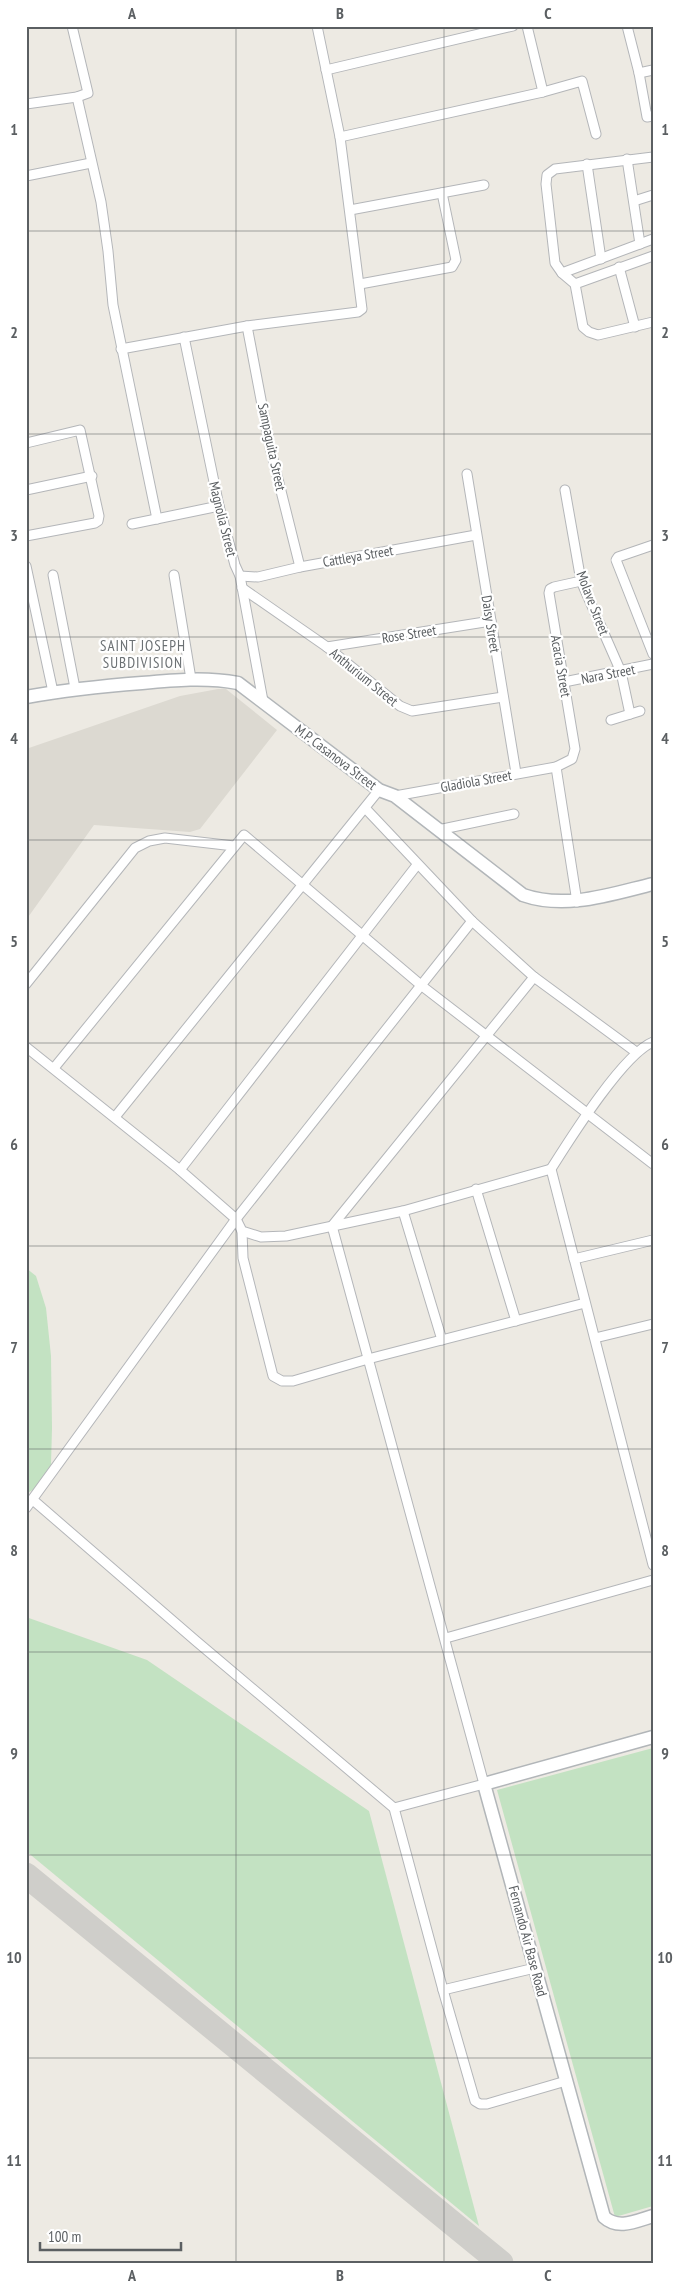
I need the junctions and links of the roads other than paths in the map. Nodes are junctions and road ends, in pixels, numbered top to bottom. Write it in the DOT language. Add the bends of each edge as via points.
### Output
graph roads {
  1 [pos="72,26"];
  2 [pos="317,26"];
  3 [pos="513,26"];
  4 [pos="528,26"];
  5 [pos="627,26"];
  6 [pos="326,70"];
  7 [pos="653,70"];
  8 [pos="639,72"];
  9 [pos="543,92"];
  10 [pos="77,97"];
  11 [pos="26,104"];
  12 [pos="653,116"];
  13 [pos="596,134"];
  14 [pos="340,137"];
  15 [pos="653,157"];
  16 [pos="627,160"];
  17 [pos="92,162"];
  18 [pos="587,164"];
  19 [pos="26,176"];
  20 [pos="484,185"];
  21 [pos="442,193"];
  22 [pos="653,195"];
  23 [pos="634,201"];
  24 [pos="350,210"];
  25 [pos="653,239"];
  26 [pos="640,244"];
  27 [pos="653,256"];
  28 [pos="601,259"];
  29 [pos="619,267"];
  30 [pos="562,273"];
  31 [pos="360,284"];
  32 [pos="575,284"];
  33 [pos="653,322"];
  34 [pos="248,326"];
  35 [pos="635,327"];
  36 [pos="184,337"];
  37 [pos="121,349"];
  38 [pos="26,443"];
  39 [pos="467,474"];
  40 [pos="92,476"];
  41 [pos="26,490"];
  42 [pos="564,490"];
  43 [pos="219,506"];
  44 [pos="157,519"];
  45 [pos="132,524"];
  46 [pos="476,534"];
  47 [pos="26,536"];
  48 [pos="653,545"];
  49 [pos="26,566"];
  50 [pos="300,567"];
  51 [pos="53,575"];
  52 [pos="174,575"];
  53 [pos="240,576"];
  54 [pos="582,581"];
  55 [pos="242,588"];
  56 [pos="491,621"];
  57 [pos="327,647"];
  58 [pos="653,654"];
  59 [pos="653,664"];
  60 [pos="621,672"];
  61 [pos="191,679"];
  62 [pos="564,682"];
  63 [pos="76,688"];
  64 [pos="53,692"];
  65 [pos="26,697"];
  66 [pos="503,697"];
  67 [pos="263,701"];
  68 [pos="640,712"];
  69 [pos="630,714"];
  70 [pos="611,720"];
  71 [pos="556,767"];
  72 [pos="516,773"];
  73 [pos="379,790"];
  74 [pos="395,796"];
  75 [pos="366,809"];
  76 [pos="514,814"];
  77 [pos="438,830"];
  78 [pos="234,846"];
  79 [pos="417,865"];
  80 [pos="653,884"];
  81 [pos="303,887"];
  82 [pos="577,902"];
  83 [pos="472,921"];
  84 [pos="363,937"];
  85 [pos="534,977"];
  86 [pos="26,984"];
  87 [pos="422,986"];
  88 [pos="485,1036"];
  89 [pos="653,1042"];
  90 [pos="26,1047"];
  91 [pos="636,1052"];
  92 [pos="54,1068"];
  93 [pos="586,1114"];
  94 [pos="115,1117"];
  95 [pos="653,1164"];
  96 [pos="551,1169"];
  97 [pos="180,1170"];
  98 [pos="476,1189"];
  99 [pos="403,1211"];
  100 [pos="236,1219"];
  101 [pos="332,1226"];
  102 [pos="242,1231"];
  103 [pos="653,1240"];
  104 [pos="574,1259"];
  105 [pos="585,1303"];
  106 [pos="516,1321"];
  107 [pos="653,1324"];
  108 [pos="596,1338"];
  109 [pos="442,1340"];
  110 [pos="368,1359"];
  111 [pos="33,1500"];
  112 [pos="26,1508"];
  113 [pos="653,1566"];
  114 [pos="653,1580"];
  115 [pos="446,1638"];
  116 [pos="653,1737"];
  117 [pos="484,1784"];
  118 [pos="394,1808"];
  119 [pos="535,1968"];
  120 [pos="443,1990"];
  121 [pos="566,2081"];
  122 [pos="653,2216"];
  1 -- 10 [label="street" via="88,93"];
  2 -- 6 [label="street"];
  3 -- 6 [label="street"];
  4 -- 9 [label="street"];
  5 -- 8 [label="street"];
  6 -- 14 [label="street"];
  7 -- 8 [label="street"];
  8 -- 12 [label="street" via="647,117"];
  9 -- 13 [label="street" via="582,81"];
  9 -- 14 [label="street"];
  10 -- 11 [label="street"];
  10 -- 17 [label="street"];
  14 -- 24 [label="street"];
  15 -- 16 [label="street"];
  16 -- 18 [label="street"];
  16 -- 23 [label="street"];
  17 -- 19 [label="street"];
  17 -- 37 [label="street"];
  18 -- 28 [label="street"];
  18 -- 30 [label="street" via="555,169 547,175 555,263"];
  20 -- 21 [label="street"];
  21 -- 24 [label="street"];
  21 -- 31 [label="street" via="455,265"];
  22 -- 23 [label="street"];
  23 -- 26 [label="street"];
  24 -- 31 [label="street"];
  25 -- 26 [label="street"];
  26 -- 28 [label="street"];
  27 -- 29 [label="street"];
  28 -- 30 [label="street"];
  29 -- 32 [label="street"];
  29 -- 35 [label="street"];
  30 -- 32 [label="street"];
  31 -- 34 [label="street" via="363,305 358,312"];
  32 -- 35 [label="street" via="583,327 589,332 598,335"];
  33 -- 35 [label="street"];
  34 -- 36 [label="street"];
  34 -- 50 [label="street, Sampaguita Street" via="270,447"];
  36 -- 37 [label="street"];
  36 -- 43 [label="street, Magnolia Street"];
  37 -- 44 [label="street"];
  38 -- 40 [label="street" via="80,430"];
  39 -- 46 [label="street, Daisy Street"];
  40 -- 41 [label="street"];
  40 -- 47 [label="street" via="98,521"];
  42 -- 54 [label="street, Molave Street"];
  43 -- 44 [label="street"];
  43 -- 53 [label="street, Magnolia Street"];
  44 -- 45 [label="street"];
  46 -- 50 [label="street, Cattleya Street"];
  46 -- 56 [label="street, Daisy Street"];
  48 -- 58 [label="street" via="616,560"];
  49 -- 64 [label="street"];
  50 -- 53 [label="street, Cattleya Street" via="258,577"];
  51 -- 63 [label="street"];
  52 -- 61 [label="street"];
  53 -- 55 [label="street, Magnolia Street"];
  54 -- 60 [label="street, Molave Street"];
  54 -- 62 [label="street, Acacia Street" via="550,588 549,593"];
  55 -- 57 [label="street, Anthurium Street"];
  55 -- 67 [label="street, Magnolia Street"];
  56 -- 57 [label="street, Rose Street"];
  56 -- 66 [label="street, Daisy Street"];
  57 -- 66 [label="street, Anthurium Street" via="400,706 412,711"];
  59 -- 60 [label="street, Nara Street"];
  60 -- 62 [label="street, Nara Street"];
  60 -- 69 [label="street, Molave Street"];
  61 -- 63 [label="street, M.P. Casanova Street"];
  61 -- 67 [label="street, M.P. Casanova Street" via="238,683"];
  62 -- 71 [label="street, Acacia Street" via="575,749 572,758"];
  63 -- 64 [label="street, M.P. Casanova Street"];
  64 -- 65 [label="street, M.P. Casanova Street"];
  66 -- 72 [label="street, Daisy Street"];
  67 -- 73 [label="street, M.P. Casanova Street"];
  68 -- 69 [label="street"];
  69 -- 70 [label="street"];
  71 -- 72 [label="street, Gladiola Street"];
  71 -- 82 [label="street"];
  72 -- 74 [label="street, Gladiola Street"];
  73 -- 74 [label="street, M.P. Casanova Street"];
  73 -- 75 [label="street"];
  74 -- 77 [label="street, M.P. Casanova Street"];
  75 -- 79 [label="street"];
  75 -- 81 [label="street"];
  76 -- 77 [label="street"];
  77 -- 82 [label="street, M.P. Casanova Street" via="523,895 536,900"];
  78 -- 81 [label="street" via="244,834"];
  78 -- 86 [label="street" via="165,838 135,848"];
  78 -- 92 [label="street"];
  79 -- 83 [label="street"];
  79 -- 84 [label="street"];
  80 -- 82 [label="street, M.P. Casanova Street"];
  81 -- 84 [label="street"];
  81 -- 94 [label="street"];
  83 -- 85 [label="street"];
  83 -- 87 [label="street"];
  84 -- 87 [label="street"];
  84 -- 97 [label="street"];
  85 -- 88 [label="street"];
  85 -- 91 [label="street"];
  87 -- 88 [label="street"];
  87 -- 100 [label="street"];
  88 -- 93 [label="street"];
  88 -- 101 [label="street"];
  89 -- 91 [label="street"];
  90 -- 92 [label="street"];
  91 -- 93 [label="street"];
  92 -- 94 [label="street"];
  93 -- 95 [label="street"];
  93 -- 96 [label="street"];
  94 -- 97 [label="street"];
  96 -- 98 [label="street"];
  96 -- 104 [label="street"];
  97 -- 100 [label="street"];
  98 -- 99 [label="street"];
  98 -- 106 [label="street"];
  99 -- 101 [label="street"];
  99 -- 109 [label="street"];
  100 -- 102 [label="street"];
  100 -- 111 [label="street"];
  101 -- 102 [label="street" via="286,1236 261,1237"];
  101 -- 110 [label="street"];
  102 -- 110 [label="street" via="242,1258 273,1376 282,1381 293,1381"];
  103 -- 104 [label="street"];
  104 -- 105 [label="street"];
  105 -- 106 [label="street"];
  105 -- 108 [label="street"];
  106 -- 109 [label="street"];
  107 -- 108 [label="street"];
  108 -- 113 [label="street"];
  109 -- 110 [label="street"];
  110 -- 115 [label="street"];
  111 -- 112 [label="street"];
  111 -- 118 [label="street"];
  114 -- 115 [label="street"];
  115 -- 117 [label="street"];
  116 -- 117 [label="street"];
  117 -- 118 [label="street"];
  117 -- 119 [label="street, Fernando Air Base Road"];
  118 -- 120 [label="street"];
  119 -- 120 [label="street"];
  119 -- 121 [label="street, Fernando Air Base Road"];
  120 -- 121 [label="street" via="475,2101 487,2104"];
  121 -- 122 [label="street, Fernando Air Base Road" via="604,2217 610,2223 621,2225"];
}
